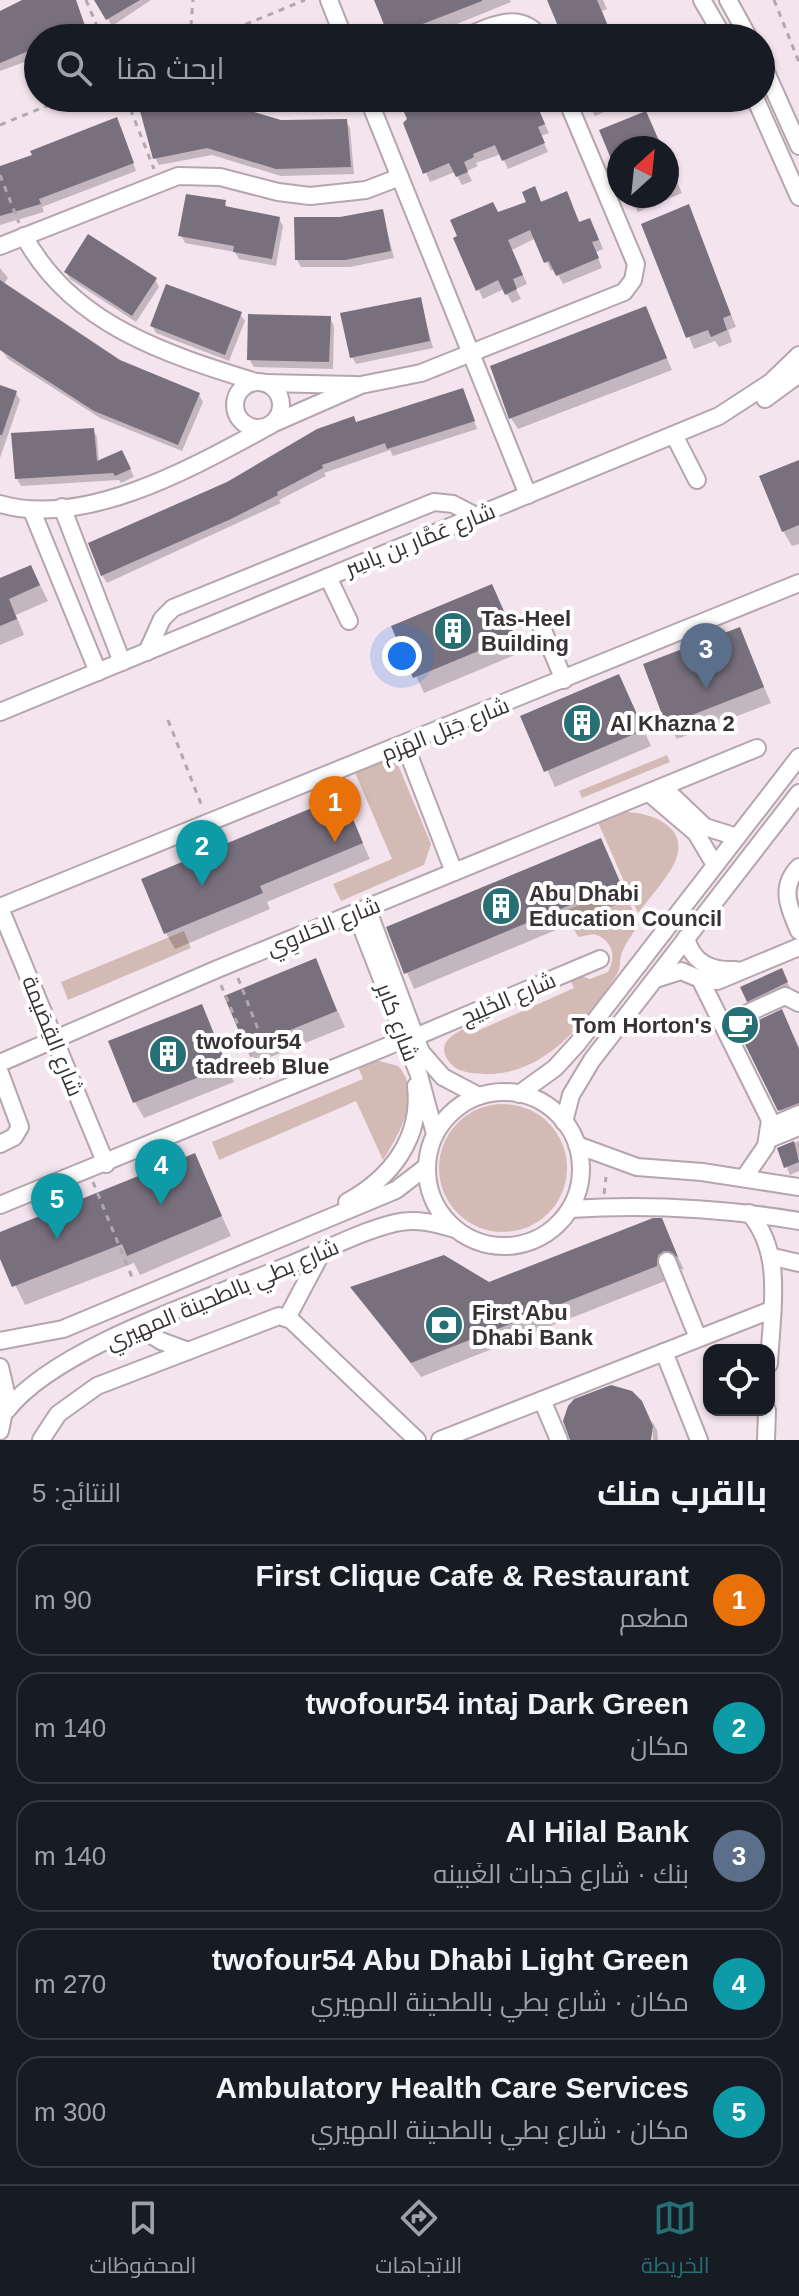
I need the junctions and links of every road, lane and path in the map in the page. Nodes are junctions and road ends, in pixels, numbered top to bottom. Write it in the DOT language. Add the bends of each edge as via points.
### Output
graph roads {
  1 [pos="86,0"];
  2 [pos="193,0"];
  3 [pos="305,0"];
  4 [pos="329,0"];
  5 [pos="702,0"];
  6 [pos="728,0"];
  7 [pos="774,0"];
  8 [pos="96,24"];
  9 [pos="191,24"];
  10 [pos="246,24"];
  11 [pos="338,24"];
  12 [pos="498,24"];
  13 [pos="523,24"];
  14 [pos="716,24"];
  15 [pos="741,24"];
  16 [pos="799,62"];
  17 [pos="775,92"];
  18 [pos="32,112"];
  19 [pos="132,112"];
  20 [pos="374,112"];
  21 [pos="572,112"];
  22 [pos="761,112"];
  23 [pos="0,125"];
  24 [pos="799,146"];
  25 [pos="0,175"];
  26 [pos="400,177"];
  27 [pos="160,183"];
  28 [pos="799,197"];
  29 [pos="24,236"];
  30 [pos="0,246"];
  31 [pos="471,353"];
  32 [pos="799,355"];
  33 [pos="197,363"];
  34 [pos="799,374"];
  35 [pos="260,382"];
  36 [pos="361,385"];
  37 [pos="235,408"];
  38 [pos="719,416"];
  39 [pos="272,425"];
  40 [pos="674,435"];
  41 [pos="208,459"];
  42 [pos="697,480"];
  43 [pos="528,495"];
  44 [pos="0,504"];
  45 [pos="62,507"];
  46 [pos="32,511"];
  47 [pos="476,516"];
  48 [pos="82,564"];
  49 [pos="58,572"];
  50 [pos="328,577"];
  51 [pos="799,583"];
  52 [pos="349,621"];
  53 [pos="540,623"];
  54 [pos="147,652"];
  55 [pos="122,662"];
  56 [pos="98,672"];
  57 [pos="564,680"];
  58 [pos="3,708"];
  59 [pos="168,720"];
  60 [pos="405,745"];
  61 [pos="757,748"];
  62 [pos="799,757"];
  63 [pos="656,790"];
  64 [pos="799,793"];
  65 [pos="209,824"];
  66 [pos="737,837"];
  67 [pos="715,865"];
  68 [pos="799,867"];
  69 [pos="454,872"];
  70 [pos="0,908"];
  71 [pos="361,910"];
  72 [pos="799,931"];
  73 [pos="686,938"];
  74 [pos="799,947"];
  75 [pos="600,959"];
  76 [pos="232,963"];
  77 [pos="738,969"];
  78 [pos="215,970"];
  79 [pos="700,979"];
  80 [pos="654,980"];
  81 [pos="799,1003"];
  82 [pos="724,1024"];
  83 [pos="410,1038"];
  84 [pos="55,1041"];
  85 [pos="411,1057"];
  86 [pos="0,1063"];
  87 [pos="0,1073"];
  88 [pos="274,1091"];
  89 [pos="519,1094"];
  90 [pos="479,1096"];
  91 [pos="5,1100"];
  92 [pos="799,1114"];
  93 [pos="564,1122"];
  94 [pos="799,1127"];
  95 [pos="770,1132"];
  96 [pos="435,1134"];
  97 [pos="0,1144"];
  98 [pos="577,1145"];
  99 [pos="106,1164"];
  100 [pos="426,1167"];
  101 [pos="88,1171"];
  102 [pos="606,1177"];
  103 [pos="744,1178"];
  104 [pos="799,1187"];
  105 [pos="603,1198"];
  106 [pos="0,1205"];
  107 [pos="570,1209"];
  108 [pos="749,1213"];
  109 [pos="799,1221"];
  110 [pos="306,1227"];
  111 [pos="455,1229"];
  112 [pos="322,1252"];
  113 [pos="773,1257"];
  114 [pos="664,1263"];
  115 [pos="799,1263"];
  116 [pos="140,1297"];
  117 [pos="771,1310"];
  118 [pos="287,1318"];
  119 [pos="138,1327"];
  120 [pos="696,1339"];
  121 [pos="0,1341"];
  122 [pos="770,1344"];
  123 [pos="188,1351"];
  124 [pos="664,1352"];
  125 [pos="0,1367"];
  126 [pos="144,1368"];
  127 [pos="542,1400"];
  128 [pos="7,1410"];
  129 [pos="767,1416"];
  130 [pos="0,1431"];
  131 [pos="41,1440"];
  132 [pos="417,1440"];
  133 [pos="440,1440"];
  134 [pos="559,1440"];
  135 [pos="699,1440"];
  136 [pos="766,1440"];
  1 -- 8 [label="path"];
  2 -- 9 [label="path"];
  3 -- 10 [label="path"];
  4 -- 11 [label="street"];
  5 -- 14 [label="street"];
  6 -- 15 [label="street"];
  7 -- 16 [label="path"];
  12 -- 13 [label="street"];
  17 -- 24 [label="street"];
  18 -- 23 [label="path"];
  19 -- 27 [label="path"];
  20 -- 26 [label="street"];
  21 -- 31 [label="street" via="636,264 633,280 613,297"];
  22 -- 28 [label="street"];
  25 -- 29 [label="path"];
  26 -- 27 [label="street" via="366,190 310,196 197,174"];
  26 -- 31 [label="street"];
  27 -- 29 [label="street"];
  29 -- 30 [label="street"];
  29 -- 33 [label="street" via="57,285 83,306 126,334"];
  31 -- 36 [label="street" via="421,373"];
  31 -- 43 [label="street"];
  32 -- 38 [label="street, شارع عَمَّار بن ياسِر" via="771,382"];
  33 -- 35 [label="street"];
  33 -- 37 [label="street" via="224,383"];
  34 -- 38 [label="street, شارع عَمَّار بن ياسِر" via="763,400"];
  35 -- 36 [label="street"];
  35 -- 37 [label="street" via="243,387"];
  35 -- 39 [label="street" via="280,398 280,413"];
  36 -- 39 [label="street"];
  37 -- 39 [label="street" via="249,427"];
  37 -- 41 [label="street" via="231,430"];
  38 -- 40 [label="street, شارع عَمَّار بن ياسِر"];
  39 -- 41 [label="street"];
  40 -- 42 [label="street"];
  40 -- 43 [label="street, شارع عَمَّار بن ياسِر"];
  41 -- 45 [label="street" via="139,488"];
  43 -- 47 [label="street, شارع عَمَّار بن ياسِر"];
  44 -- 46 [label="street"];
  45 -- 46 [label="street"];
  45 -- 48 [label="street"];
  46 -- 49 [label="street"];
  47 -- 50 [label="street, شارع عَمَّار بن ياسِر"];
  47 -- 54 [label="street" via="453,504 434,502 173,608"];
  48 -- 49 [label="street" via="68,561"];
  48 -- 55 [label="street"];
  49 -- 56 [label="street"];
  50 -- 52 [label="street"];
  50 -- 54 [label="street, شارع عَمَّار بن ياسِر"];
  51 -- 57 [label="street, شارع جَبَل الهَزم"];
  53 -- 57 [label="street"];
  54 -- 55 [label="street, شارع عَمَّار بن ياسِر"];
  55 -- 56 [label="street, شارع عَمَّار بن ياسِر"];
  56 -- 58 [label="street, شارع عَمَّار بن ياسِر"];
  57 -- 60 [label="street, شارع جَبَل الهَزم"];
  59 -- 65 [label="path"];
  60 -- 65 [label="street, شارع جَبَل الهَزم"];
  60 -- 69 [label="street"];
  61 -- 63 [label="street, شارع الحَلاوِي"];
  62 -- 66 [label="street"];
  63 -- 66 [label="street" via="705,827"];
  63 -- 67 [label="street" via="696,833"];
  63 -- 69 [label="street, شارع الحَلاوِي"];
  64 -- 73 [label="street"];
  65 -- 70 [label="street, شارع جَبَل الهَزم"];
  66 -- 67 [label="street"];
  67 -- 89 [label="street" via="565,1058"];
  68 -- 72 [label="street" via="786,891"];
  69 -- 71 [label="street, شارع الحَلاوِي"];
  70 -- 84 [label="street, شارع القِصَيمة"];
  71 -- 76 [label="street, شارع الحَلاوِي"];
  71 -- 83 [label="street, شارع كابر"];
  73 -- 77 [label="street" via="705,966"];
  73 -- 80 [label="street"];
  74 -- 77 [label="street"];
  75 -- 83 [label="street, شارع الخَلِيج"];
  76 -- 78 [label="street, شارع الحَلاوِي"];
  76 -- 88 [label="path"];
  77 -- 79 [label="street" via="717,981"];
  78 -- 84 [label="street, شارع الحَلاوِي"];
  78 -- 88 [label="path"];
  79 -- 80 [label="street" via="675,971"];
  79 -- 82 [label="street"];
  80 -- 93 [label="street" via="577,1083"];
  81 -- 82 [label="street" via="785,996"];
  82 -- 95 [label="street" via="767,1109"];
  83 -- 85 [label="street, شارع كابر"];
  83 -- 88 [label="street, شارع الخَلِيج"];
  83 -- 90 [label="street, شارع كابر" via="435,1070"];
  84 -- 86 [label="street, شارع الحَلاوِي"];
  84 -- 99 [label="street, شارع القِصَيمة"];
  85 -- 96 [label="street, شارع كابر"];
  85 -- 110 [label="street" via="416,1108 402,1152 368,1190"];
  87 -- 91 [label="street"];
  88 -- 99 [label="street, شارع الخَلِيج"];
  89 -- 90 [label="street"];
  89 -- 93 [label="street" via="544,1104"];
  90 -- 96 [label="street" via="456,1109"];
  91 -- 97 [label="street" via="20,1127"];
  92 -- 95 [label="street"];
  93 -- 98 [label="street"];
  94 -- 95 [label="street"];
  95 -- 103 [label="street"];
  96 -- 100 [label="street"];
  98 -- 103 [label="street" via="637,1167"];
  98 -- 107 [label="street" via="580,1184"];
  99 -- 101 [label="street, شارع الخَلِيج"];
  100 -- 110 [label="street, شارع بطي بالطحينة المهيري" via="396,1190"];
  100 -- 111 [label="street" via="433,1201"];
  101 -- 106 [label="street, شارع الخَلِيج"];
  101 -- 116 [label="path"];
  102 -- 105 [label="path"];
  103 -- 104 [label="street"];
  107 -- 108 [label="street" via="644,1205"];
  107 -- 111 [label="street" via="542,1236 517,1245 478,1242"];
  108 -- 109 [label="street"];
  108 -- 113 [label="street" via="765,1233"];
  110 -- 116 [label="street, شارع بطي بالطحينة المهيري"];
  111 -- 112 [label="street, شارع بطي بالطحينة المهيري" via="431,1222 395,1223"];
  112 -- 118 [label="street"];
  112 -- 119 [label="street, شارع بطي بالطحينة المهيري"];
  113 -- 115 [label="street"];
  113 -- 117 [label="street"];
  114 -- 120 [label="street"];
  116 -- 121 [label="street, شارع بطي بالطحينة المهيري" via="63,1329"];
  117 -- 120 [label="street"];
  117 -- 122 [label="street"];
  118 -- 123 [label="street" via="271,1317"];
  118 -- 132 [label="street"];
  119 -- 123 [label="street"];
  119 -- 126 [label="street"];
  119 -- 128 [label="street, شارع بطي بالطحينة المهيري" via="40,1376"];
  120 -- 124 [label="street"];
  123 -- 126 [label="street"];
  124 -- 127 [label="street"];
  124 -- 135 [label="street"];
  125 -- 128 [label="street"];
  126 -- 131 [label="street" via="83,1394 58,1414"];
  127 -- 133 [label="street"];
  127 -- 134 [label="street"];
  128 -- 130 [label="street"];
  129 -- 136 [label="street"];
}
